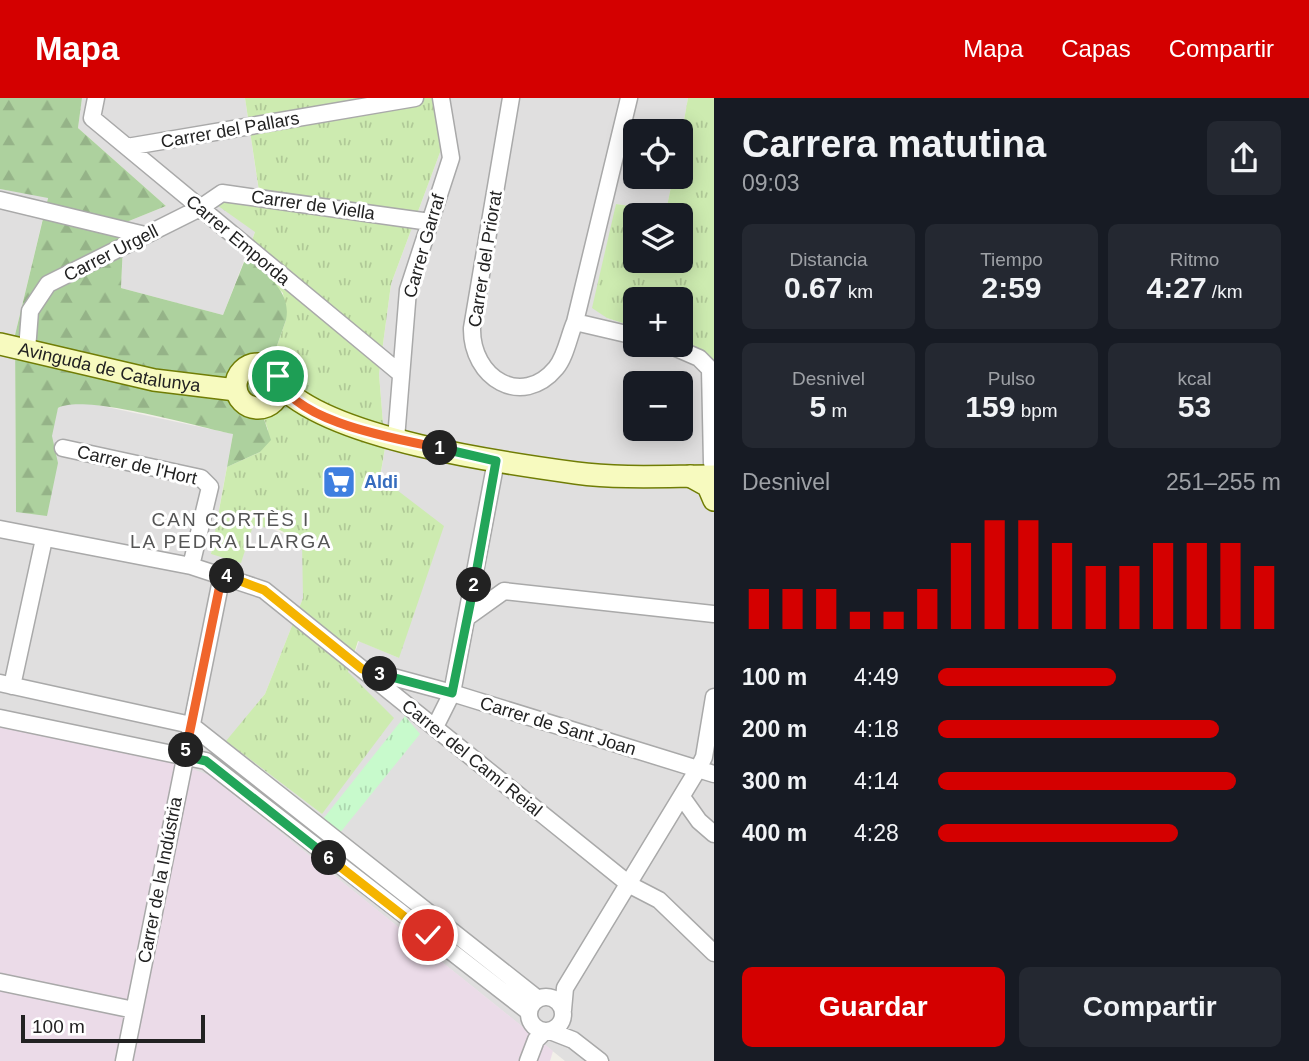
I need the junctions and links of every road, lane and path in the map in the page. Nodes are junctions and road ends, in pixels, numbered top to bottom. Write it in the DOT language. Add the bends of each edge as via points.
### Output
graph roads {
  1 [pos="96,98"];
  2 [pos="415,98"];
  3 [pos="441,98"];
  4 [pos="511,98"];
  5 [pos="628,98"];
  6 [pos="127,147"];
  7 [pos="0,200"];
  8 [pos="200,208"];
  9 [pos="430,222"];
  10 [pos="145,235"];
  11 [pos="575,321"];
  12 [pos="623,333"];
  13 [pos="12,349"];
  14 [pos="693,355"];
  15 [pos="401,374"];
  16 [pos="232,383"];
  17 [pos="282,395"];
  18 [pos="396,439"];
  19 [pos="63,448"];
  20 [pos="496,461"];
  21 [pos="560,470"];
  22 [pos="714,470"];
  23 [pos="690,476"];
  24 [pos="714,500"];
  25 [pos="0,529"];
  26 [pos="44,539"];
  27 [pos="191,566"];
  28 [pos="222,575"];
  29 [pos="714,614"];
  30 [pos="469,617"];
  31 [pos="362,669"];
  32 [pos="6,684"];
  33 [pos="452,693"];
  34 [pos="714,697"];
  35 [pos="0,718"];
  36 [pos="191,725"];
  37 [pos="435,727"];
  38 [pos="185,756"];
  39 [pos="708,765"];
  40 [pos="682,797"];
  41 [pos="714,834"];
  42 [pos="630,885"];
  43 [pos="714,953"];
  44 [pos="0,982"];
  45 [pos="134,1010"];
  46 [pos="545,1019"];
  47 [pos="124,1061"];
  48 [pos="528,1061"];
  49 [pos="600,1061"];
  1 -- 6 [label="street, Carrer Emporda" via="92,118"];
  2 -- 6 [label="street, Carrer del Pallars"];
  3 -- 9 [label="street, Carrer Garraf" via="451,158"];
  4 -- 11 [label="street, Carrer del Priorat" via="472,328 476,359 486,373 508,384 541,381 559,364"];
  5 -- 11 [label="street, Carrer del Priorat"];
  6 -- 8 [label="street, Carrer Emporda"];
  7 -- 10 [label="street"];
  8 -- 9 [label="street, Carrer de Viella" via="222,193"];
  8 -- 10 [label="street, Carrer Urgell"];
  8 -- 15 [label="street, Carrer Emporda"];
  9 -- 15 [label="street, Carrer Garraf" via="408,290"];
  10 -- 13 [label="street, Carrer Urgell" via="48,284"];
  11 -- 12 [label="street"];
  13 -- 16 [label="street, Avinguda de Catalunya" via="154,380"];
  14 -- 22 [label="street" via="710,369"];
  15 -- 18 [label="street, Carrer Garraf"];
  16 -- 17 [label="street" via="247,405 266,407"];
  16 -- 17 [label="street" via="253,364 263,364 272,368"];
  17 -- 18 [label="street" via="340,423"];
  18 -- 20 [label="street"];
  19 -- 27 [label="street, Carrer de l'Hort" via="208,482"];
  20 -- 21 [label="street"];
  20 -- 30 [label="street"];
  21 -- 22 [label="street" via="620,464 644,470"];
  21 -- 23 [label="street"];
  22 -- 23 [label="street"];
  23 -- 24 [label="street" via="708,486"];
  25 -- 26 [label="street, Carrer del Camí Reial"];
  26 -- 27 [label="street, Carrer del Camí Reial"];
  26 -- 32 [label="street"];
  27 -- 28 [label="street, Carrer del Camí Reial"];
  28 -- 31 [label="street, Carrer del Camí Reial" via="264,590"];
  28 -- 36 [label="street, Carrer de la Indústria"];
  29 -- 30 [label="street" via="503,591"];
  30 -- 33 [label="street"];
  31 -- 33 [label="street, Carrer de Sant Joan"];
  31 -- 37 [label="street, Carrer del Camí Reial"];
  32 -- 36 [label="street"];
  33 -- 37 [label="street"];
  33 -- 39 [label="street, Carrer de Sant Joan"];
  34 -- 39 [label="street"];
  35 -- 38 [label="street"];
  36 -- 38 [label="street, Carrer de la Indústria"];
  36 -- 46 [label="street"];
  37 -- 42 [label="street, Carrer del Camí Reial"];
  38 -- 45 [label="street, Carrer de la Indústria"];
  38 -- 46 [label="street" via="206,761"];
  39 -- 40 [label="street"];
  40 -- 41 [label="street"];
  40 -- 42 [label="street"];
  42 -- 43 [label="street, Carrer del Camí Reial" via="659,900"];
  42 -- 46 [label="street"];
  44 -- 45 [label="street"];
  45 -- 47 [label="street, Carrer de la Indústria"];
  46 -- 48 [label="street"];
  46 -- 49 [label="street"];
}
